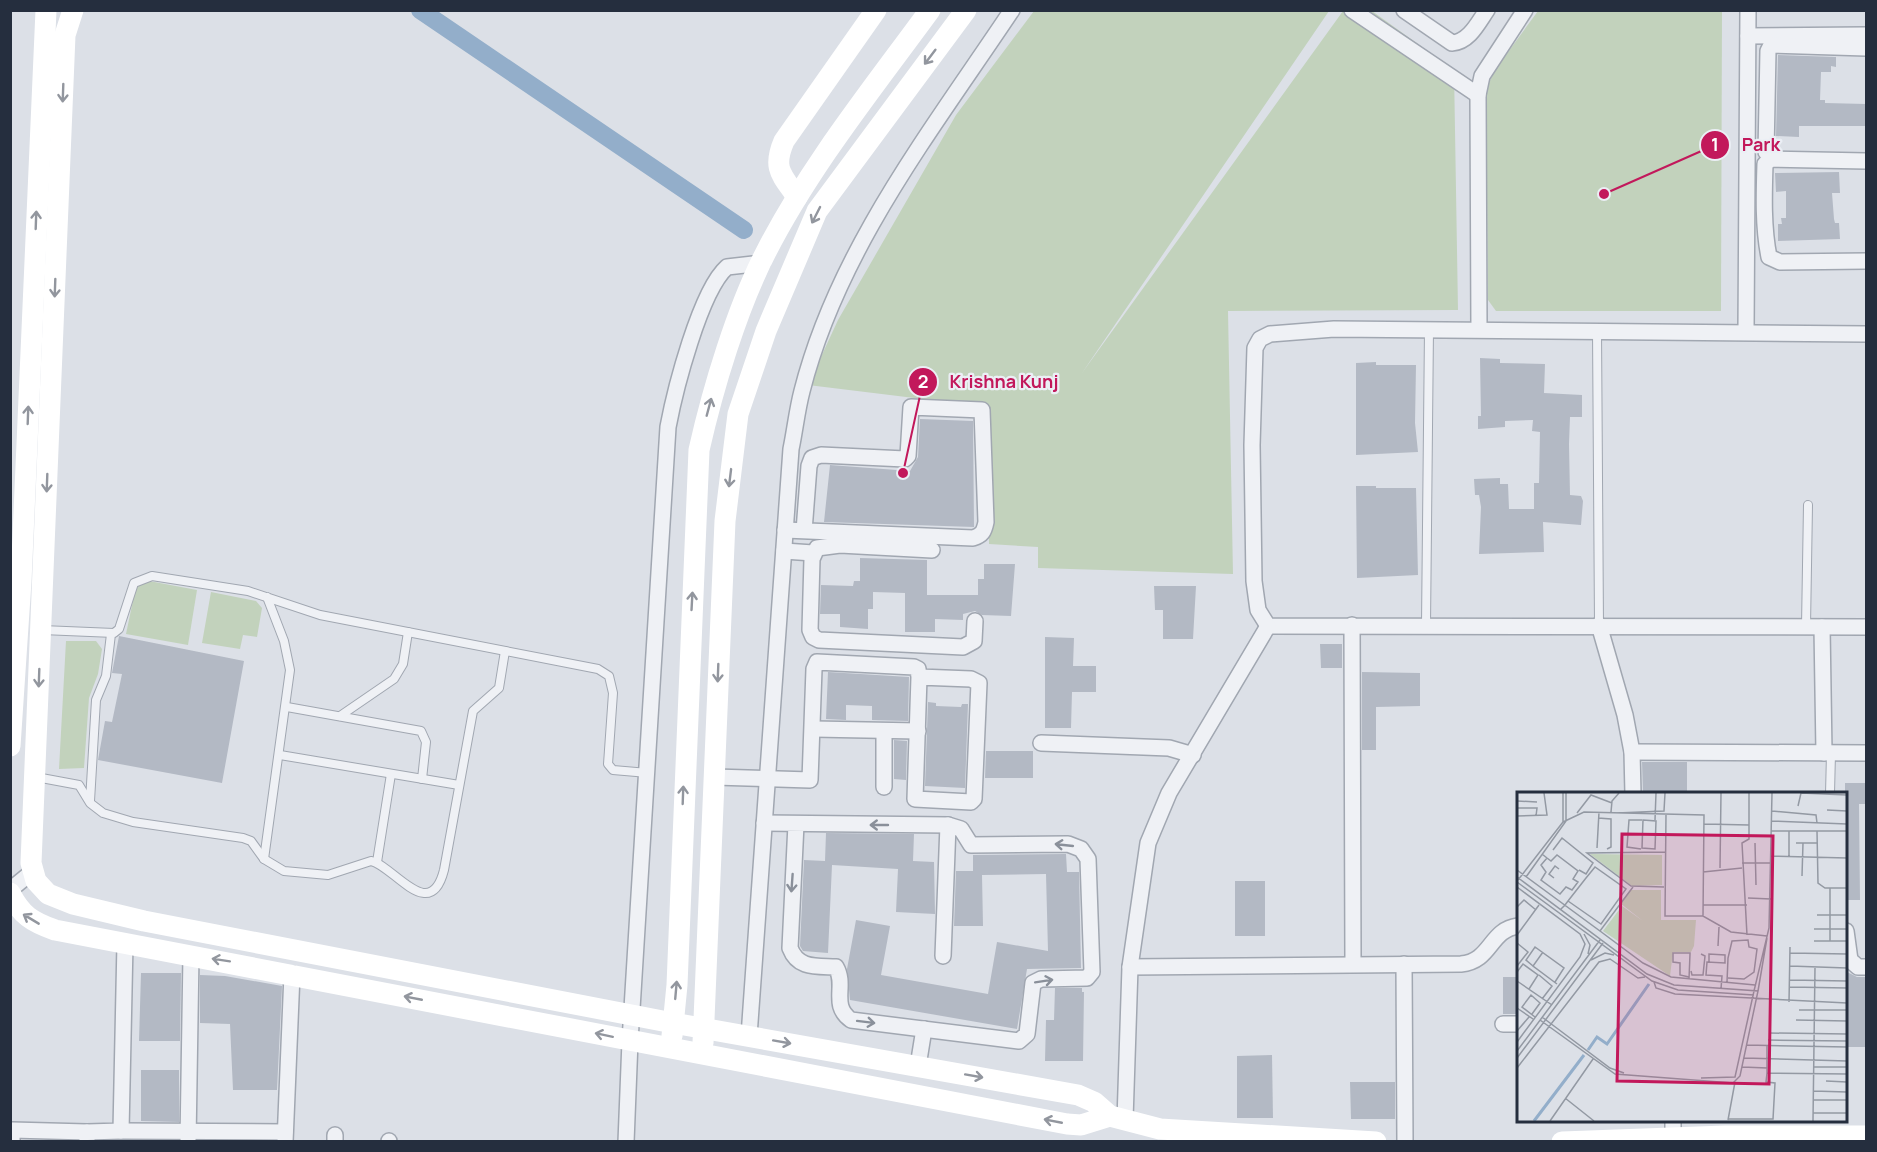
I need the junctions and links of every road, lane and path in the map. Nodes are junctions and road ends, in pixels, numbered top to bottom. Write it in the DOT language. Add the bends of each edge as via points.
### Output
graph roads {
  1 [pos="46,10"];
  2 [pos="73,10"];
  3 [pos="876,10"];
  4 [pos="930,10"];
  5 [pos="966,10"];
  6 [pos="1012,10"];
  7 [pos="1352,10"];
  8 [pos="1404,10"];
  9 [pos="1487,10"];
  10 [pos="1525,10"];
  11 [pos="1748,10"];
  12 [pos="1866,35"];
  13 [pos="1748,36"];
  14 [pos="1866,48"];
  15 [pos="1478,95"];
  16 [pos="1747,152"];
  17 [pos="1766,152"];
  18 [pos="1866,153"];
  19 [pos="1866,161"];
  20 [pos="797,197"];
  21 [pos="1866,261"];
  22 [pos="762,263"];
  23 [pos="1479,328"];
  24 [pos="1429,329"];
  25 [pos="1597,330"];
  26 [pos="1746,332"];
  27 [pos="1866,334"];
  28 [pos="1808,505"];
  29 [pos="785,530"];
  30 [pos="804,531"];
  31 [pos="932,550"];
  32 [pos="784,551"];
  33 [pos="813,553"];
  34 [pos="267,597"];
  35 [pos="975,621"];
  36 [pos="1352,625"];
  37 [pos="1426,625"];
  38 [pos="1599,625"];
  39 [pos="1268,626"];
  40 [pos="1806,626"];
  41 [pos="1822,627"];
  42 [pos="1866,627"];
  43 [pos="41,630"];
  44 [pos="408,632"];
  45 [pos="111,634"];
  46 [pos="505,651"];
  47 [pos="919,677"];
  48 [pos="287,707"];
  49 [pos="340,716"];
  50 [pos="814,729"];
  51 [pos="884,731"];
  52 [pos="918,731"];
  53 [pos="1041,743"];
  54 [pos="10,746"];
  55 [pos="1632,752"];
  56 [pos="1828,753"];
  57 [pos="1866,753"];
  58 [pos="280,755"];
  59 [pos="1193,755"];
  60 [pos="648,773"];
  61 [pos="391,774"];
  62 [pos="35,777"];
  63 [pos="715,777"];
  64 [pos="422,779"];
  65 [pos="767,779"];
  66 [pos="459,785"];
  67 [pos="884,787"];
  68 [pos="1633,792"];
  69 [pos="1830,792"];
  70 [pos="90,803"];
  71 [pos="764,823"];
  72 [pos="796,824"];
  73 [pos="948,825"];
  74 [pos="264,859"];
  75 [pos="377,862"];
  76 [pos="32,872"];
  77 [pos="10,892"];
  78 [pos="1517,926"];
  79 [pos="125,942"];
  80 [pos="1847,943"];
  81 [pos="191,955"];
  82 [pos="943,956"];
  83 [pos="1353,964"];
  84 [pos="1404,964"];
  85 [pos="1130,967"];
  86 [pos="1866,967"];
  87 [pos="292,974"];
  88 [pos="632,1014"];
  89 [pos="673,1023"];
  90 [pos="703,1028"];
  91 [pos="924,1029"];
  92 [pos="749,1036"];
  93 [pos="630,1041"];
  94 [pos="670,1048"];
  95 [pos="702,1055"];
  96 [pos="918,1066"];
  97 [pos="1117,1118"];
  98 [pos="1673,1129"];
  99 [pos="131,1134"];
  100 [pos="188,1136"];
  101 [pos="1866,1136"];
  102 [pos="87,1137"];
  103 [pos="285,1137"];
  104 [pos="1725,1139"];
  105 [pos="12,1142"];
  106 [pos="626,1142"];
  107 [pos="1376,1142"];
  108 [pos="1405,1142"];
  109 [pos="1562,1142"];
  54 -- 1 [label="main road, one-way"];
  2 -- 43 [label="main road, one-way" via="65,35"];
  3 -- 20 [label="main road" via="784,141 778,156 779,174"];
  4 -- 20 [label="main road"];
  5 -- 63 [label="main road, one-way" via="817,211 766,332 738,414 725,521"];
  6 -- 29 [label="street" via="898,181 841,285 802,391 791,449"];
  7 -- 15 [label="street"];
  8 -- 9 [label="street" via="1452,43 1467,37"];
  10 -- 15 [label="street" via="1482,76"];
  11 -- 13 [label="street"];
  12 -- 13 [label="street"];
  13 -- 16 [label="street"];
  14 -- 17 [label="street" via="1771,45"];
  15 -- 23 [label="street"];
  16 -- 17 [label="street"];
  16 -- 26 [label="street"];
  17 -- 18 [label="street"];
  19 -- 21 [label="street" via="1771,159 1765,164 1764,186 1769,257 1780,262"];
  20 -- 22 [label="main road"];
  22 -- 60 [label="street" via="735,264 720,273 687,353 673,402 668,427"];
  89 -- 22 [label="main road, one-way" via="699,450 710,402"];
  23 -- 24 [label="street"];
  23 -- 25 [label="street"];
  24 -- 37 [label="lane"];
  24 -- 39 [label="street" via="1290,331 1270,334 1254,348 1254,581 1258,610"];
  25 -- 26 [label="street"];
  25 -- 38 [label="lane"];
  26 -- 27 [label="street"];
  28 -- 40 [label="lane"];
  29 -- 30 [label="street"];
  29 -- 32 [label="street"];
  30 -- 30 [label="street" via="979,536 985,531 986,522 982,410 911,407 905,459 821,455 812,458 808,466"];
  31 -- 33 [label="street" via="840,545 821,546"];
  32 -- 33 [label="street"];
  32 -- 65 [label="street"];
  33 -- 35 [label="street" via="810,630 814,638 963,647 974,641"];
  34 -- 44 [label="lane" via="305,611"];
  34 -- 45 [label="lane" via="146,577 134,583 119,629"];
  34 -- 48 [label="lane" via="288,654"];
  36 -- 37 [label="street"];
  36 -- 39 [label="street"];
  36 -- 83 [label="street"];
  37 -- 38 [label="street"];
  38 -- 40 [label="street"];
  38 -- 55 [label="street"];
  39 -- 59 [label="street"];
  40 -- 41 [label="street"];
  41 -- 42 [label="street"];
  41 -- 56 [label="street"];
  43 -- 45 [label="lane"];
  43 -- 62 [label="main road, one-way"];
  44 -- 46 [label="lane"];
  44 -- 49 [label="lane" via="403,664 394,679"];
  45 -- 70 [label="lane" via="106,676 96,700"];
  46 -- 60 [label="lane" via="598,669 609,676 613,693 608,765 613,770"];
  46 -- 66 [label="lane" via="499,688 473,711"];
  47 -- 50 [label="street" via="914,667 817,662"];
  47 -- 52 [label="street"];
  47 -- 52 [label="street" via="971,679 979,683 971,802 915,799"];
  48 -- 49 [label="lane"];
  48 -- 58 [label="lane"];
  49 -- 64 [label="lane" via="421,730 426,742"];
  50 -- 51 [label="street"];
  50 -- 65 [label="street" via="810,780"];
  51 -- 52 [label="street"];
  51 -- 67 [label="street"];
  53 -- 59 [label="street" via="1169,748"];
  55 -- 56 [label="street"];
  55 -- 68 [label="street"];
  56 -- 57 [label="street"];
  56 -- 69 [label="lane"];
  58 -- 61 [label="lane"];
  58 -- 74 [label="lane"];
  59 -- 85 [label="street" via="1168,793 1148,843"];
  60 -- 88 [label="street"];
  61 -- 64 [label="lane"];
  61 -- 75 [label="lane"];
  62 -- 70 [label="lane" via="75,783"];
  62 -- 76 [label="main road"];
  63 -- 65 [label="street"];
  63 -- 90 [label="main road"];
  64 -- 66 [label="lane"];
  65 -- 71 [label="street"];
  66 -- 75 [label="lane" via="444,870 434,889 410,889"];
  70 -- 74 [label="lane" via="97,811 133,822 243,838"];
  71 -- 72 [label="street"];
  71 -- 92 [label="street"];
  73 -- 72 [label="street, one-way"];
  72 -- 91 [label="street, one-way" via="789,929 794,958 802,965 836,967 841,975 838,1003 851,1020"];
  73 -- 82 [label="street"];
  91 -- 73 [label="street, one-way" via="1023,1040 1028,1034 1033,983 1041,979 1087,978 1092,972 1085,853 1068,844 971,844 961,829"];
  74 -- 75 [label="lane" via="284,871 309,875 337,873 366,861"];
  76 -- 77 [label="street"];
  76 -- 88 [label="main road" via="40,888 60,900 144,921"];
  79 -- 77 [label="main road, one-way" via="38,924 22,914"];
  78 -- 84 [label="street" via="1504,930 1475,962"];
  79 -- 81 [label="main road"];
  79 -- 99 [label="street"];
  80 -- 86 [label="street" via="1850,960 1858,967"];
  87 -- 81 [label="main road, one-way"];
  81 -- 100 [label="street"];
  83 -- 84 [label="street"];
  83 -- 85 [label="street"];
  84 -- 108 [label="street"];
  85 -- 97 [label="street"];
  93 -- 87 [label="main road, one-way"];
  87 -- 103 [label="street"];
  88 -- 89 [label="main road"];
  88 -- 93 [label="street"];
  89 -- 90 [label="main road"];
  89 -- 94 [label="main road"];
  90 -- 92 [label="main road"];
  90 -- 95 [label="main road"];
  91 -- 96 [label="street"];
  92 -- 96 [label="main road, one-way"];
  93 -- 94 [label="main road"];
  93 -- 106 [label="street"];
  94 -- 95 [label="main road"];
  97 -- 95 [label="main road, one-way" via="1067,1124"];
  96 -- 97 [label="main road, one-way" via="1078,1095"];
  97 -- 107 [label="main road" via="1185,1132"];
  98 -- 104 [label="main road"];
  98 -- 109 [label="main road"];
  99 -- 100 [label="street"];
  99 -- 102 [label="street"];
  100 -- 103 [label="street"];
  101 -- 104 [label="main road"];
  102 -- 105 [label="street" via="12,1131"];
}
